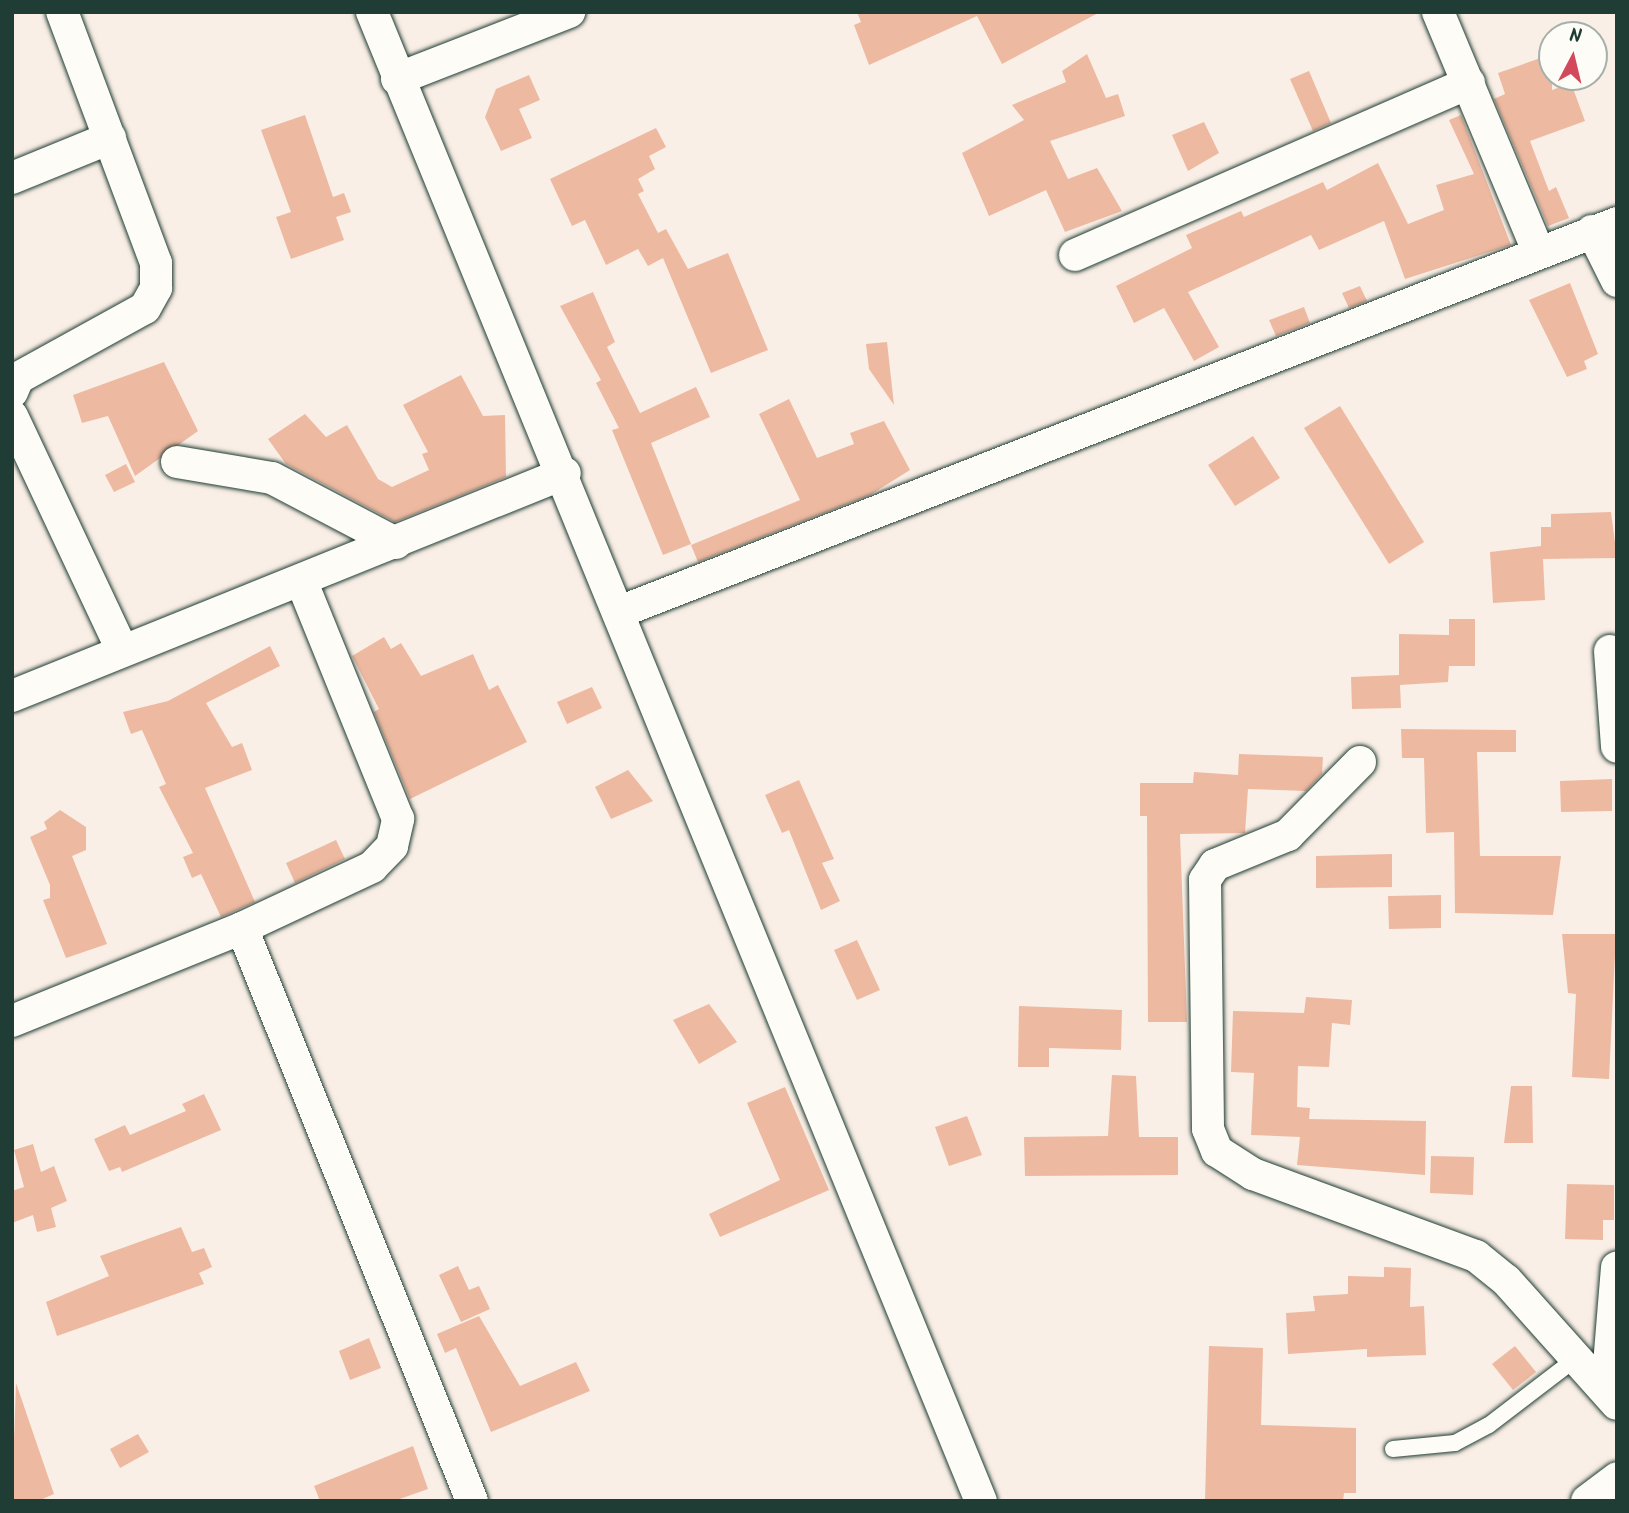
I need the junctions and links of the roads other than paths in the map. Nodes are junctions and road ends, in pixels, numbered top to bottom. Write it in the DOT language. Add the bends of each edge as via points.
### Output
graph roads {
  1 [pos="62,12"];
  2 [pos="372,12"];
  3 [pos="569,12"];
  4 [pos="1438,12"];
  5 [pos="397,79"];
  6 [pos="1469,83"];
  7 [pos="110,138"];
  8 [pos="12,178"];
  9 [pos="1604,228"];
  10 [pos="1538,251"];
  11 [pos="1075,255"];
  12 [pos="1617,281"];
  13 [pos="12,392"];
  14 [pos="12,416"];
  15 [pos="177,463"];
  16 [pos="565,472"];
  17 [pos="396,543"];
  18 [pos="302,582"];
  19 [pos="622,611"];
  20 [pos="122,650"];
  21 [pos="1610,651"];
  22 [pos="12,696"];
  23 [pos="1617,747"];
  24 [pos="1360,762"];
  25 [pos="243,928"];
  26 [pos="12,1021"];
  27 [pos="1617,1267"];
  28 [pos="1578,1357"];
  29 [pos="1612,1397"];
  30 [pos="1393,1450"];
  31 [pos="1617,1478"];
  32 [pos="472,1501"];
  33 [pos="981,1501"];
  34 [pos="1587,1501"];
  1 -- 7 [label="street"];
  2 -- 5 [label="street"];
  3 -- 5 [label="street"];
  4 -- 6 [label="street"];
  5 -- 16 [label="street"];
  6 -- 10 [label="street"];
  6 -- 11 [label="street"];
  7 -- 8 [label="street"];
  7 -- 13 [label="street" via="156,263 156,288 145,308 18,378"];
  9 -- 10 [label="street"];
  9 -- 12 [label="street"];
  10 -- 19 [label="street"];
  14 -- 20 [label="street"];
  15 -- 17 [label="street" via="272,478"];
  16 -- 17 [label="street"];
  16 -- 19 [label="street"];
  17 -- 18 [label="street"];
  18 -- 20 [label="street"];
  18 -- 25 [label="street" via="398,819 392,846 372,867"];
  19 -- 33 [label="street"];
  20 -- 22 [label="street"];
  21 -- 23 [label="street"];
  24 -- 28 [label="street" via="1288,835 1215,865 1205,880 1208,1129 1217,1151 1253,1174 1476,1256"];
  25 -- 26 [label="street"];
  25 -- 32 [label="street"];
  27 -- 29 [label="street"];
  28 -- 29 [label="street"];
  28 -- 30 [label="lane" via="1489,1425 1455,1443"];
  31 -- 34 [label="street"];
}
